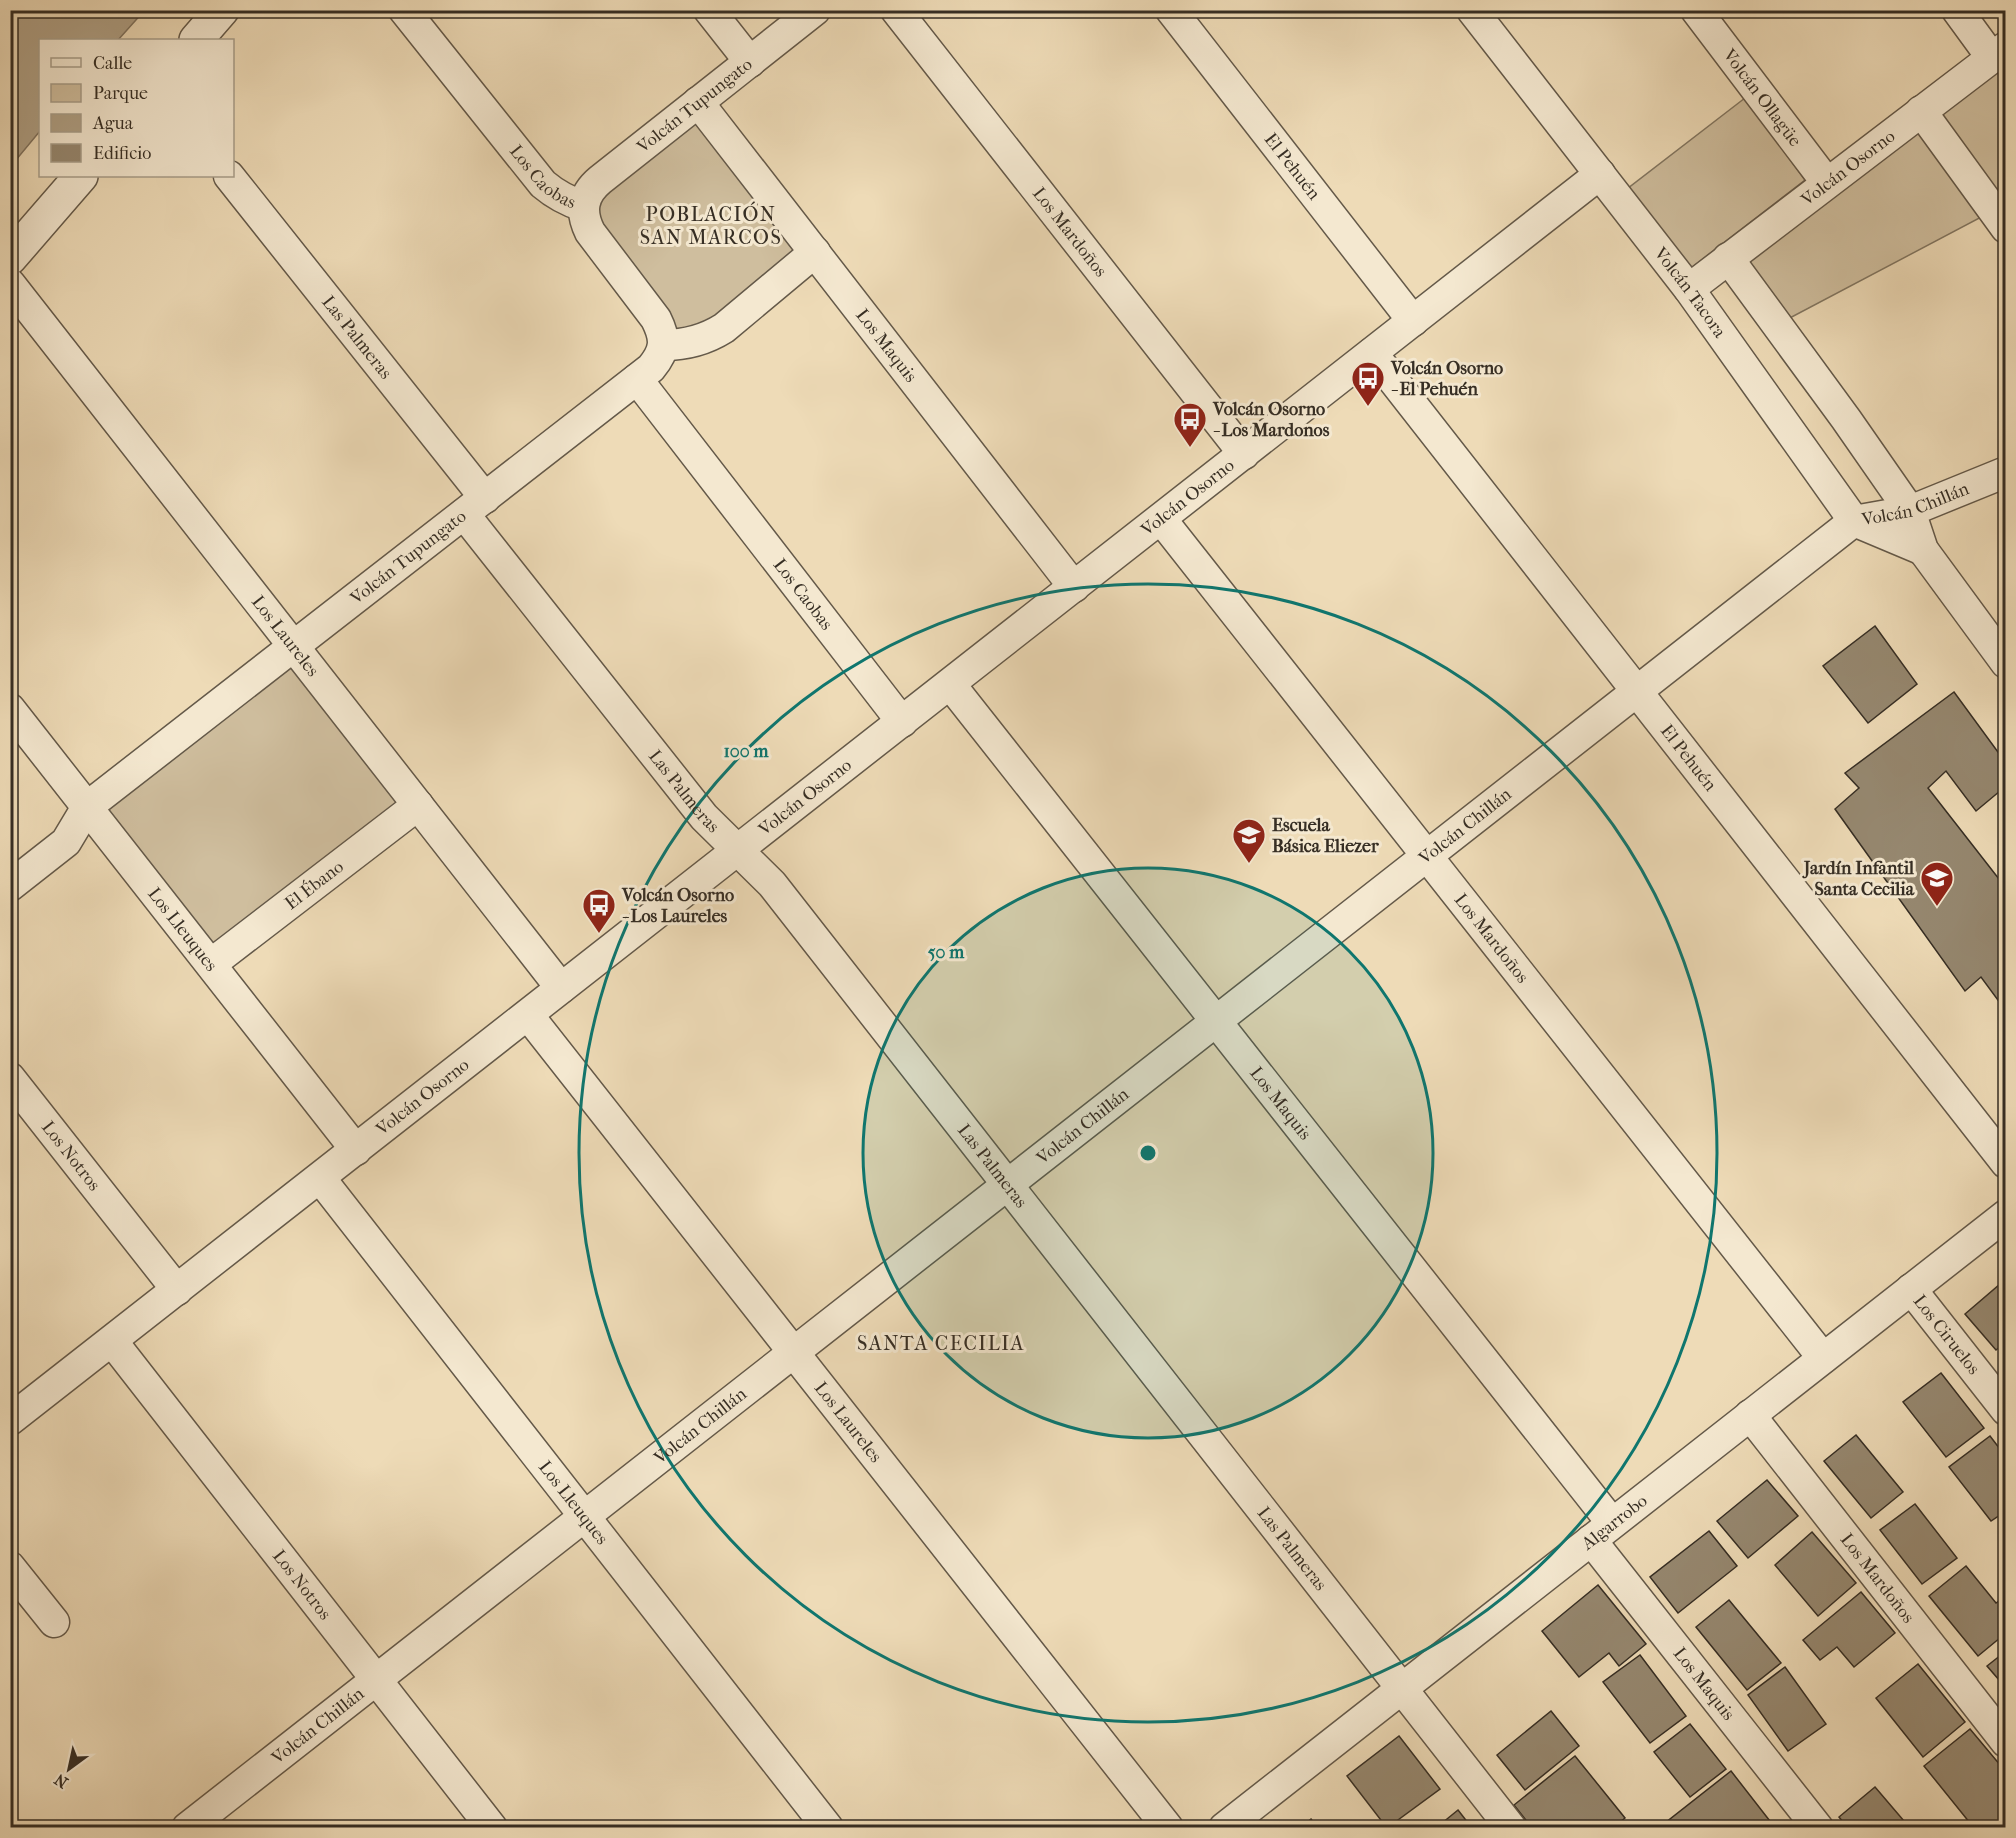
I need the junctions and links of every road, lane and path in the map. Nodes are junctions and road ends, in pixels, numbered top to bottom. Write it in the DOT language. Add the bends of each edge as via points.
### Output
graph roads {
  1 [pos="222,10"];
  2 [pos="404,10"];
  3 [pos="709,10"];
  4 [pos="815,10"];
  5 [pos="897,10"];
  6 [pos="1171,10"];
  7 [pos="1472,10"];
  8 [pos="1696,10"];
  9 [pos="1957,10"];
  10 [pos="197,39"];
  11 [pos="1999,53"];
  12 [pos="750,62"];
  13 [pos="698,102"];
  14 [pos="1921,111"];
  15 [pos="1600,174"];
  16 [pos="80,177"];
  17 [pos="230,177"];
  18 [pos="1827,183"];
  19 [pos="584,206"];
  20 [pos="2006,228"];
  21 [pos="815,252"];
  22 [pos="10,258"];
  23 [pos="1728,258"];
  24 [pos="10,284"];
  25 [pos="1689,289"];
  26 [pos="1413,321"];
  27 [pos="664,345"];
  28 [pos="1372,353"];
  29 [pos="637,380"];
  30 [pos="1244,454"];
  31 [pos="2006,472"];
  32 [pos="474,506"];
  33 [pos="1910,511"];
  34 [pos="1161,519"];
  35 [pos="1854,521"];
  36 [pos="1923,550"];
  37 [pos="1074,587"];
  38 [pos="294,646"];
  39 [pos="2006,663"];
  40 [pos="950,684"];
  41 [pos="1636,691"];
  42 [pos="10,709"];
  43 [pos="902,722"];
  44 [pos="418,805"];
  45 [pos="87,807"];
  46 [pos="738,850"];
  47 [pos="1426,856"];
  48 [pos="10,886"];
  49 [pos="211,964"];
  50 [pos="561,988"];
  51 [pos="528,1015"];
  52 [pos="1216,1021"];
  53 [pos="10,1078"];
  54 [pos="356,1150"];
  55 [pos="2006,1163"];
  56 [pos="320,1178"];
  57 [pos="1007,1185"];
  58 [pos="2006,1215"];
  59 [pos="1911,1289"];
  60 [pos="177,1290"];
  61 [pos="112,1341"];
  62 [pos="793,1352"];
  63 [pos="1823,1358"];
  64 [pos="2006,1410"];
  65 [pos="1750,1415"];
  66 [pos="10,1420"];
  67 [pos="584,1516"];
  68 [pos="1601,1532"];
  69 [pos="10,1567"];
  70 [pos="54,1622"];
  71 [pos="376,1679"];
  72 [pos="1402,1688"];
  73 [pos="2006,1742"];
  74 [pos="187,1827"];
  75 [pos="492,1827"];
  76 [pos="828,1827"];
  77 [pos="1168,1827"];
  78 [pos="1224,1827"];
  79 [pos="1511,1827"];
  80 [pos="1818,1827"];
  1 -- 10 [label="street"];
  2 -- 19 [label="street, Los Caobas" via="543,184 568,201"];
  3 -- 12 [label="street"];
  4 -- 12 [label="street, Volcán Tupungato"];
  5 -- 30 [label="street, Los Mardoños"];
  6 -- 26 [label="street, El Pehuén"];
  7 -- 15 [label="street, Volcán Tacora"];
  8 -- 18 [label="street, Volcán Ollagüe"];
  9 -- 11 [label="street"];
  11 -- 14 [label="street, Volcán Osorno"];
  12 -- 13 [label="street, Volcán Tupungato"];
  13 -- 19 [label="street, Volcán Tupungato" via="591,187"];
  13 -- 21 [label="street, Los Maquis"];
  14 -- 18 [label="street, Volcán Osorno"];
  14 -- 20 [label="street"];
  15 -- 25 [label="street, Volcán Tacora"];
  15 -- 26 [label="street, Volcán Osorno"];
  16 -- 22 [label="street"];
  17 -- 32 [label="street, Las Palmeras"];
  18 -- 23 [label="street, Volcán Osorno"];
  19 -- 27 [label="street, Los Caobas" via="584,220 590,232 656,319"];
  21 -- 27 [label="street" via="724,328 680,345"];
  21 -- 37 [label="street, Los Maquis"];
  23 -- 25 [label="street, Volcán Osorno"];
  23 -- 33 [label="street"];
  24 -- 38 [label="street, Los Laureles"];
  25 -- 35 [label="street, Volcán Tacora"];
  26 -- 28 [label="street, Volcán Osorno"];
  27 -- 29 [label="street, Volcán Tupungato" via="660,358"];
  28 -- 30 [label="street, Volcán Osorno"];
  28 -- 41 [label="street, El Pehuén"];
  29 -- 32 [label="street, Volcán Tupungato"];
  29 -- 43 [label="street, Los Caobas"];
  30 -- 34 [label="street, Volcán Osorno"];
  31 -- 33 [label="street, Volcán Chillán"];
  32 -- 38 [label="street, Volcán Tupungato"];
  32 -- 46 [label="street, Las Palmeras" via="704,817"];
  33 -- 35 [label="street, Volcán Chillán"];
  33 -- 36 [label="street"];
  34 -- 37 [label="street, Volcán Osorno"];
  34 -- 47 [label="street, Los Mardoños"];
  35 -- 36 [label="street"];
  35 -- 41 [label="street, Volcán Chillán"];
  36 -- 39 [label="street"];
  37 -- 40 [label="street, Volcán Osorno"];
  38 -- 44 [label="street, Los Laureles"];
  38 -- 45 [label="street, Volcán Tupungato"];
  40 -- 43 [label="street, Volcán Osorno"];
  40 -- 52 [label="street, Los Maquis"];
  41 -- 47 [label="street, Volcán Chillán"];
  41 -- 55 [label="street, El Pehuén"];
  42 -- 45 [label="street, Los Lleuques"];
  43 -- 46 [label="street, Volcán Osorno"];
  44 -- 49 [label="street, El Ébano"];
  44 -- 50 [label="street, Los Laureles"];
  45 -- 48 [label="street, Volcán Tupungato" via="66,842"];
  45 -- 49 [label="street, Los Lleuques"];
  46 -- 50 [label="street, Volcán Osorno"];
  46 -- 57 [label="street, Las Palmeras" via="772,884"];
  47 -- 52 [label="street, Volcán Chillán"];
  47 -- 63 [label="street, Los Mardoños"];
  49 -- 54 [label="street, Los Lleuques"];
  50 -- 51 [label="street, Volcán Osorno"];
  51 -- 54 [label="street, Volcán Osorno"];
  51 -- 62 [label="street, Los Laureles"];
  52 -- 57 [label="street, Volcán Chillán"];
  52 -- 68 [label="street, Los Maquis"];
  53 -- 60 [label="street, Los Notros"];
  54 -- 56 [label="street, Volcán Osorno"];
  56 -- 60 [label="street, Volcán Osorno"];
  56 -- 67 [label="street, Los Lleuques"];
  57 -- 62 [label="street, Volcán Chillán"];
  57 -- 72 [label="street, Las Palmeras"];
  58 -- 59 [label="street, Algarrobo"];
  59 -- 63 [label="street, Algarrobo"];
  59 -- 64 [label="street, Los Ciruelos"];
  60 -- 61 [label="street, Volcán Osorno"];
  61 -- 66 [label="street, Volcán Osorno"];
  61 -- 71 [label="street, Los Notros"];
  62 -- 67 [label="street, Volcán Chillán"];
  62 -- 77 [label="street, Los Laureles"];
  63 -- 65 [label="street, Algarrobo"];
  65 -- 68 [label="street, Algarrobo"];
  65 -- 73 [label="street, Los Mardoños"];
  67 -- 71 [label="street, Volcán Chillán"];
  67 -- 76 [label="street, Los Lleuques"];
  68 -- 72 [label="street, Algarrobo"];
  68 -- 80 [label="street, Los Maquis"];
  69 -- 70 [label="street"];
  71 -- 74 [label="street, Volcán Chillán"];
  71 -- 75 [label="street, Los Notros"];
  72 -- 78 [label="street, Algarrobo"];
  72 -- 79 [label="street, Las Palmeras"];
}
